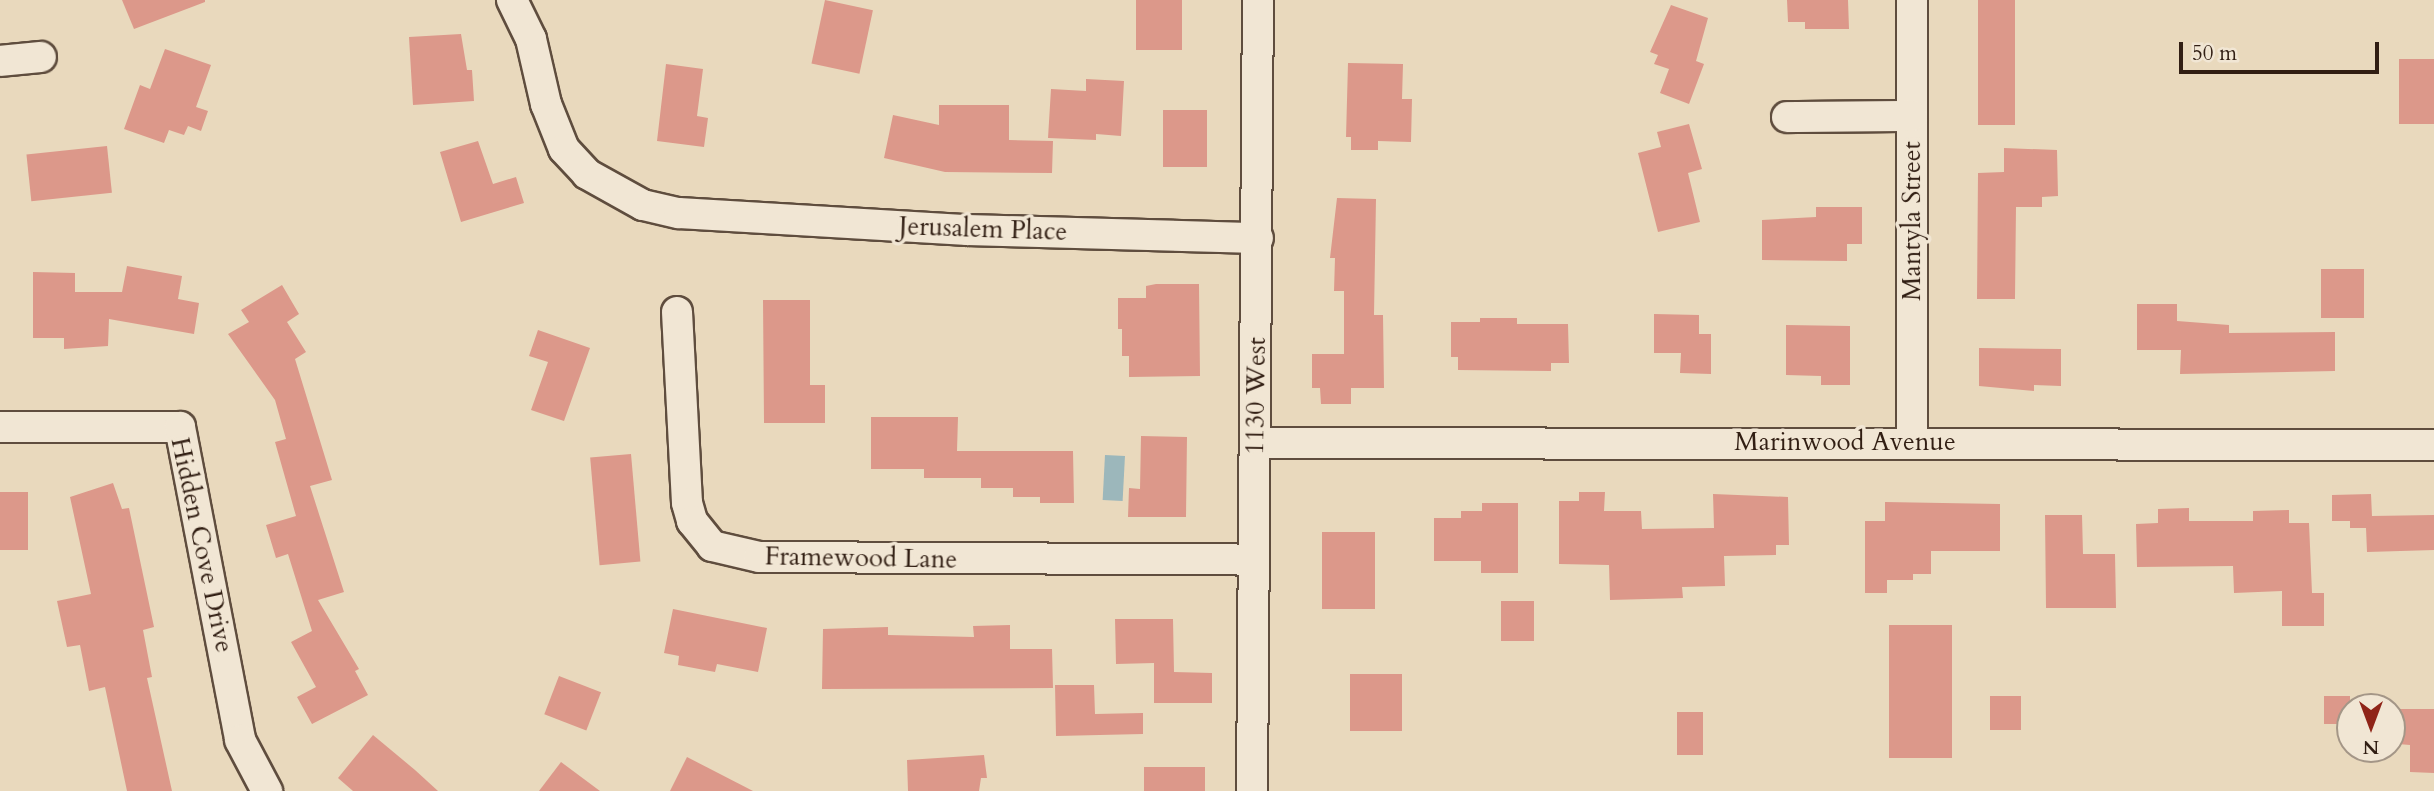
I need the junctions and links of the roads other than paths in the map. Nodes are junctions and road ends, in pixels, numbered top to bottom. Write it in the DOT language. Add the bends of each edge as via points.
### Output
graph roads {
  1 [pos="512,0"];
  2 [pos="1258,0"];
  3 [pos="1912,0"];
  4 [pos="41,57"];
  5 [pos="0,61"];
  6 [pos="1912,116"];
  7 [pos="1787,117"];
  8 [pos="1258,239"];
  9 [pos="677,312"];
  10 [pos="0,427"];
  11 [pos="1912,442"];
  12 [pos="1255,443"];
  13 [pos="2434,445"];
  14 [pos="1254,560"];
  15 [pos="267,791"];
  16 [pos="1252,791"];
  1 -- 8 [label="street, Jerusalem Place" via="531,39 554,127 575,162 605,187 643,205 708,215 967,230"];
  2 -- 8 [label="street, 1130 West"];
  3 -- 6 [label="street, Mantyla Street"];
  4 -- 5 [label="street"];
  6 -- 7 [label="street"];
  6 -- 11 [label="street, Mantyla Street"];
  8 -- 12 [label="street, 1130 West"];
  9 -- 14 [label="street, Framewood Lane" via="687,503 692,521 712,546 735,555 771,558"];
  10 -- 15 [label="street, Hidden Cove Drive" via="180,427 240,740"];
  11 -- 12 [label="street, Marinwood Avenue"];
  11 -- 13 [label="street, Marinwood Avenue"];
  12 -- 14 [label="street, 1130 West"];
  14 -- 16 [label="street, 1130 West"];
}
